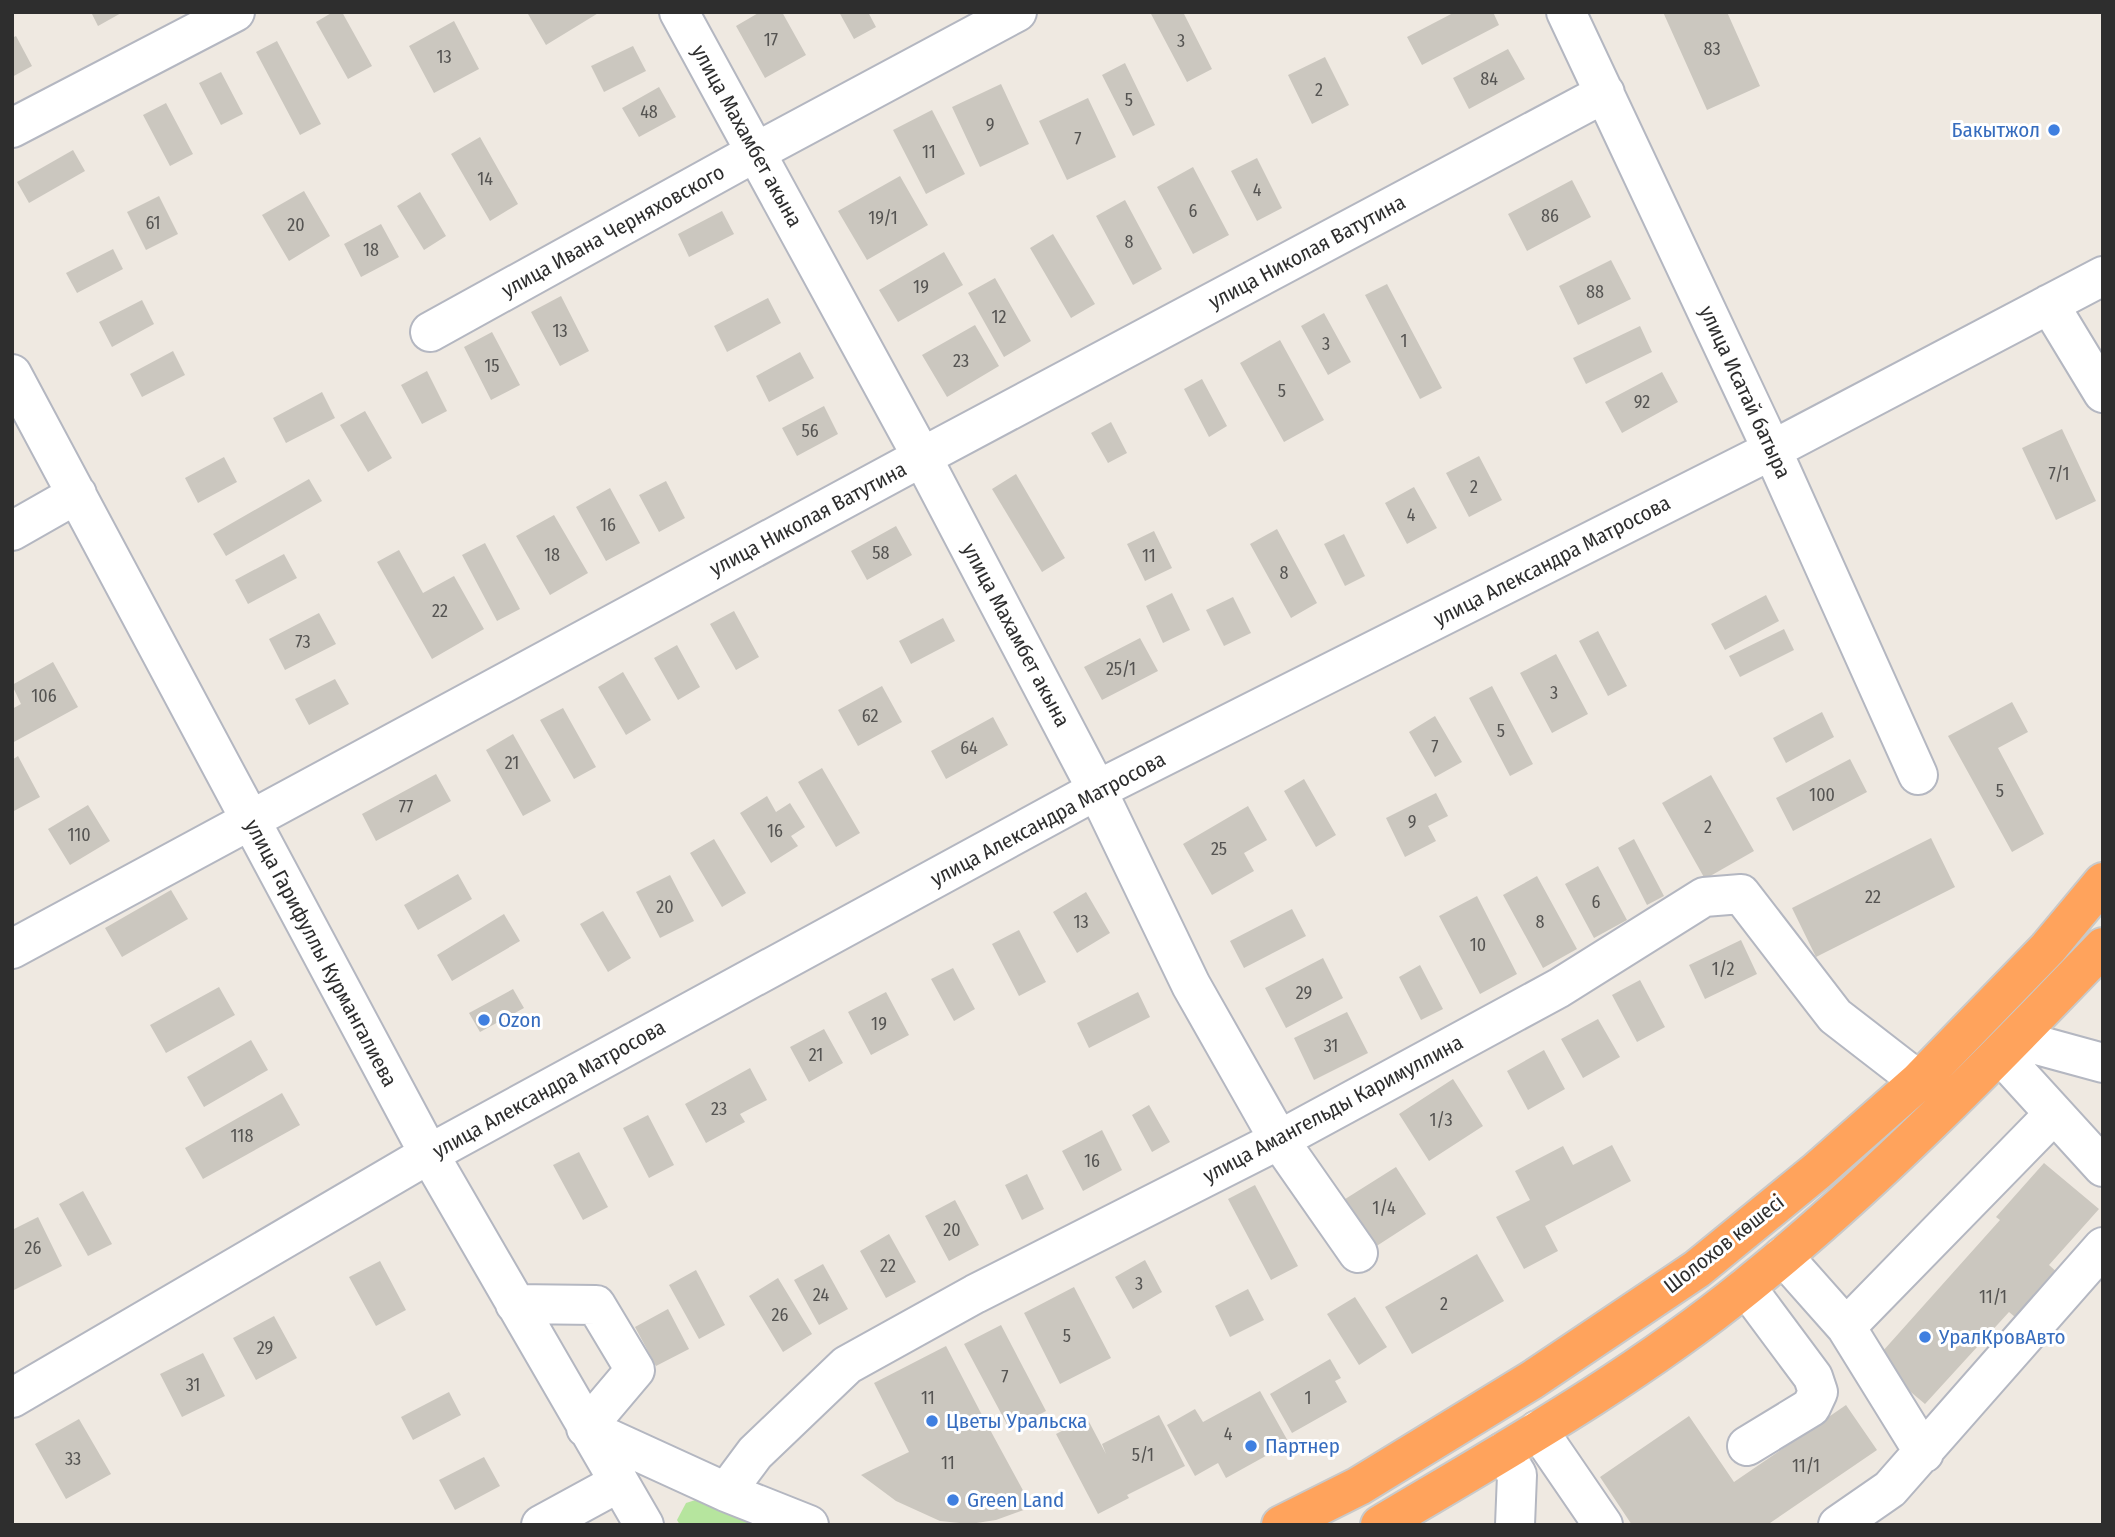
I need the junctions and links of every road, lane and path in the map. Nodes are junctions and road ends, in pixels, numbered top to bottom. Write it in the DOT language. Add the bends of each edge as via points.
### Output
graph roads {
  1 [pos="235,12"];
  2 [pos="679,12"];
  3 [pos="1017,12"];
  4 [pos="1566,12"];
  5 [pos="1605,93"];
  6 [pos="12,128"];
  7 [pos="756,152"];
  8 [pos="2103,276"];
  9 [pos="2049,304"];
  10 [pos="430,332"];
  11 [pos="12,374"];
  12 [pos="2103,393"];
  13 [pos="1772,450"];
  14 [pos="922,457"];
  15 [pos="77,494"];
  16 [pos="12,531"];
  17 [pos="1918,775"];
  18 [pos="1097,790"];
  19 [pos="250,821"];
  20 [pos="2103,882"];
  21 [pos="2103,947"];
  22 [pos="12,949"];
  23 [pos="2007,1047"];
  24 [pos="2103,1063"];
  25 [pos="1919,1081"];
  26 [pos="2054,1114"];
  27 [pos="1279,1140"];
  28 [pos="429,1154"];
  29 [pos="2103,1167"];
  30 [pos="2103,1247"];
  31 [pos="1359,1253"];
  32 [pos="1783,1256"];
  33 [pos="1746,1287"];
  34 [pos="515,1304"];
  35 [pos="1846,1326"];
  36 [pos="12,1398"];
  37 [pos="586,1428"];
  38 [pos="1538,1430"];
  39 [pos="1746,1446"];
  40 [pos="1503,1452"];
  41 [pos="1924,1453"];
  42 [pos="618,1483"];
  43 [pos="726,1492"];
  44 [pos="638,1522"];
  45 [pos="541,1525"];
  46 [pos="809,1525"];
  47 [pos="1281,1525"];
  48 [pos="1380,1525"];
  49 [pos="1515,1525"];
  50 [pos="1603,1525"];
  51 [pos="1838,1525"];
  1 -- 6 [label="street"];
  2 -- 7 [label="street, улица Махамбет акына"];
  3 -- 7 [label="street, улица Ивана Черняховского"];
  4 -- 5 [label="street, улица Исатай батыра"];
  5 -- 13 [label="street, улица Исатай батыра"];
  5 -- 14 [label="street, улица Николая Ватутина"];
  7 -- 10 [label="street, улица Ивана Черняховского"];
  7 -- 14 [label="street, улица Махамбет акына"];
  8 -- 9 [label="street, улица Александра Матросова"];
  9 -- 12 [label="street"];
  9 -- 13 [label="street, улица Александра Матросова"];
  11 -- 15 [label="street, улица Гарифуллы Курмангалиева"];
  13 -- 17 [label="street, улица Исатай батыра"];
  13 -- 18 [label="street, улица Александра Матросова"];
  14 -- 18 [label="street, улица Махамбет акына"];
  14 -- 19 [label="street, улица Николая Ватутина"];
  15 -- 16 [label="street"];
  15 -- 19 [label="street, улица Гарифуллы Курмангалиева"];
  18 -- 27 [label="street, улица Махамбет акына" via="1191,985"];
  18 -- 28 [label="street, улица Александра Матросова"];
  19 -- 22 [label="street, улица Николая Ватутина"];
  19 -- 28 [label="street, улица Гарифуллы Курмангалиева"];
  20 -- 25 [label="highway, Шолохов көшесі" via="2048,948"];
  21 -- 23 [label="highway, Шолохов көшесі"];
  23 -- 24 [label="street"];
  23 -- 26 [label="street"];
  23 -- 32 [label="highway, Шолохов көшесі"];
  25 -- 27 [label="street, улица Амангельды Каримуллина" via="1835,1016 1741,894 1704,897 1559,988"];
  25 -- 47 [label="highway, Шолохов көшесі" via="1697,1269 1521,1387 1359,1486"];
  26 -- 29 [label="street"];
  26 -- 35 [label="street"];
  27 -- 31 [label="street, улица Махамбет акына"];
  27 -- 43 [label="street, улица Амангельды Каримуллина" via="847,1364 755,1453"];
  28 -- 34 [label="street, улица Гарифуллы Курмангалиева"];
  28 -- 36 [label="street, улица Александра Матросова"];
  30 -- 41 [label="street"];
  32 -- 33 [label="highway, Шолохов көшесі"];
  32 -- 35 [label="street"];
  33 -- 38 [label="highway, Шолохов көшесі" via="1631,1373"];
  33 -- 39 [label="street" via="1813,1377 1818,1392 1811,1407"];
  34 -- 37 [label="street, улица Гарифуллы Курмангалиева"];
  34 -- 37 [label="street" via="596,1305 635,1370"];
  35 -- 41 [label="street"];
  37 -- 42 [label="street, улица Гарифуллы Курмангалиева"];
  37 -- 43 [label="street"];
  38 -- 40 [label="highway, Шолохов көшесі"];
  38 -- 50 [label="street"];
  40 -- 48 [label="highway, Шолохов көшесі"];
  40 -- 49 [label="street" via="1517,1475"];
  41 -- 51 [label="street" via="1890,1489"];
  42 -- 44 [label="street, улица Гарифуллы Курмангалиева"];
  42 -- 45 [label="street"];
  43 -- 46 [label="street"];
}
